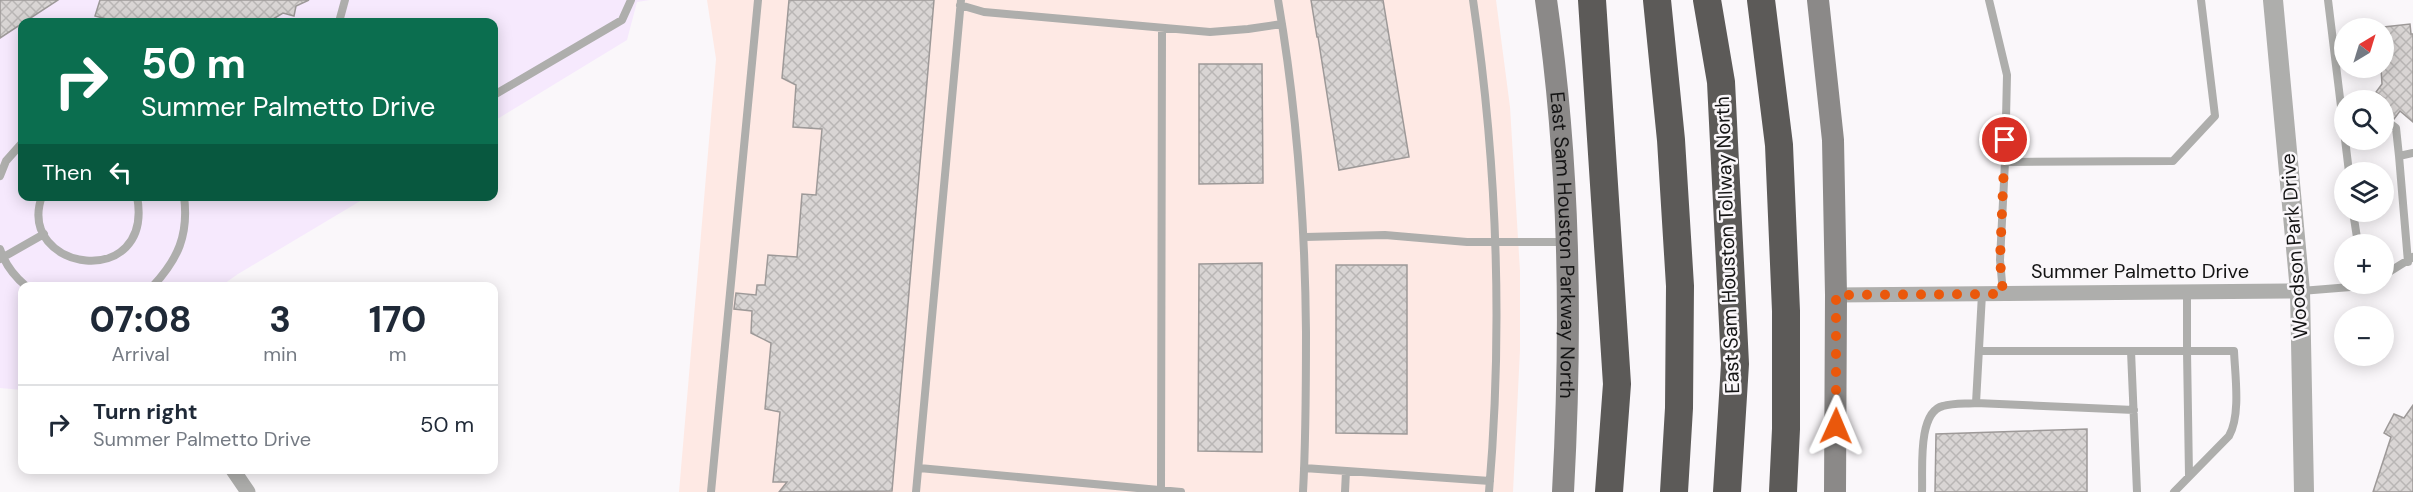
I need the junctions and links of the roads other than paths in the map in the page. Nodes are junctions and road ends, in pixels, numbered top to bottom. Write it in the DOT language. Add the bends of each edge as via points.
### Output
graph roads {
  1 [pos="345,0"];
  2 [pos="631,0"];
  3 [pos="759,0"];
  4 [pos="1278,0"];
  5 [pos="1473,0"];
  6 [pos="1546,0"];
  7 [pos="1592,0"];
  8 [pos="1657,0"];
  9 [pos="1707,0"];
  10 [pos="1761,0"];
  11 [pos="1818,0"];
  12 [pos="1989,0"];
  13 [pos="2201,0"];
  14 [pos="2273,0"];
  15 [pos="2328,0"];
  16 [pos="961,2"];
  17 [pos="340,18"];
  18 [pos="1282,24"];
  19 [pos="1162,28"];
  20 [pos="2340,90"];
  21 [pos="498,93"];
  22 [pos="2394,126"];
  23 [pos="18,148"];
  24 [pos="2413,153"];
  25 [pos="2399,156"];
  26 [pos="2005,162"];
  27 [pos="0,176"];
  28 [pos="41,201"];
  29 [pos="137,201"];
  30 [pos="185,201"];
  31 [pos="44,234"];
  32 [pos="1305,237"];
  33 [pos="1496,242"];
  34 [pos="1568,242"];
  35 [pos="1,255"];
  36 [pos="2410,260"];
  37 [pos="2394,269"];
  38 [pos="21,282"];
  39 [pos="157,282"];
  40 [pos="2334,287"];
  41 [pos="2300,291"];
  42 [pos="2187,292"];
  43 [pos="1982,294"];
  44 [pos="2003,294"];
  45 [pos="1836,295"];
  46 [pos="1979,351"];
  47 [pos="2131,351"];
  48 [pos="2187,351"];
  49 [pos="1976,404"];
  50 [pos="2134,410"];
  51 [pos="919,468"];
  52 [pos="1304,468"];
  53 [pos="1346,471"];
  54 [pos="236,474"];
  55 [pos="2189,476"];
  56 [pos="1490,481"];
  57 [pos="1161,490"];
  58 [pos="248,492"];
  59 [pos="711,492"];
  60 [pos="916,492"];
  61 [pos="1181,492"];
  62 [pos="1303,492"];
  63 [pos="1345,492"];
  64 [pos="1489,492"];
  65 [pos="1563,492"];
  66 [pos="1609,492"];
  67 [pos="1674,492"];
  68 [pos="1727,492"];
  69 [pos="1783,492"];
  70 [pos="1835,492"];
  71 [pos="1922,492"];
  72 [pos="2137,492"];
  73 [pos="2174,492"];
  74 [pos="2304,492"];
  1 -- 17 [label="lane"];
  2 -- 21 [label="lane" via="622,20"];
  3 -- 59 [label="lane"];
  4 -- 18 [label="lane"];
  5 -- 33 [label="lane" via="1485,93"];
  6 -- 34 [label="main road, East Sam Houston Parkway North" via="1560,114"];
  7 -- 66 [label="highway" via="1617,384"];
  8 -- 67 [label="highway" via="1680,286"];
  9 -- 68 [label="highway, East Sam Houston Tollway North" via="1721,82 1735,364"];
  10 -- 69 [label="highway" via="1779,145 1786,323"];
  11 -- 45 [label="main road" via="1833,140"];
  12 -- 26 [label="lane" via="2007,75"];
  13 -- 26 [label="lane" via="2215,116 2174,161"];
  14 -- 41 [label="street, Woodson Park Drive"];
  15 -- 20 [label="lane"];
  16 -- 19 [label="lane" via="984,12"];
  16 -- 51 [label="lane"];
  18 -- 19 [label="lane" via="1231,31"];
  18 -- 32 [label="lane"];
  19 -- 57 [label="lane"];
  22 -- 25 [label="lane"];
  23 -- 27 [label="lane"];
  24 -- 25 [label="lane"];
  25 -- 36 [label="lane"];
  26 -- 44 [label="lane" via="2000,260"];
  28 -- 31 [label="lane" via="39,219"];
  29 -- 31 [label="lane" via="137,228 129,243 101,261 84,262 68,257 54,248"];
  30 -- 39 [label="lane" via="182,243 169,269"];
  31 -- 35 [label="lane"];
  32 -- 33 [label="lane" via="1385,235"];
  32 -- 52 [label="lane"];
  33 -- 34 [label="lane"];
  33 -- 56 [label="lane" via="1496,362"];
  34 -- 65 [label="main road, East Sam Houston Parkway North" via="1569,352"];
  35 -- 38 [label="lane"];
  36 -- 37 [label="lane"];
  40 -- 41 [label="lane"];
  41 -- 42 [label="street, Summer Palmetto Drive"];
  41 -- 74 [label="street, Woodson Park Drive"];
  42 -- 44 [label="street, Summer Palmetto Drive"];
  42 -- 48 [label="lane"];
  43 -- 44 [label="street, Summer Palmetto Drive"];
  43 -- 45 [label="street, Summer Palmetto Drive"];
  43 -- 46 [label="lane"];
  45 -- 70 [label="main road"];
  46 -- 47 [label="lane"];
  46 -- 49 [label="lane"];
  47 -- 48 [label="lane"];
  47 -- 50 [label="lane"];
  48 -- 55 [label="lane"];
  48 -- 55 [label="lane" via="2234,351 2235,381 2232,431"];
  49 -- 50 [label="lane"];
  49 -- 71 [label="lane" via="1943,406 1930,416 1924,429"];
  50 -- 72 [label="lane"];
  51 -- 57 [label="lane"];
  51 -- 60 [label="lane"];
  52 -- 53 [label="lane"];
  52 -- 62 [label="lane"];
  53 -- 56 [label="lane"];
  53 -- 63 [label="lane"];
  54 -- 58 [label="street"];
  55 -- 73 [label="lane"];
  56 -- 64 [label="lane"];
  57 -- 61 [label="lane"];
}
